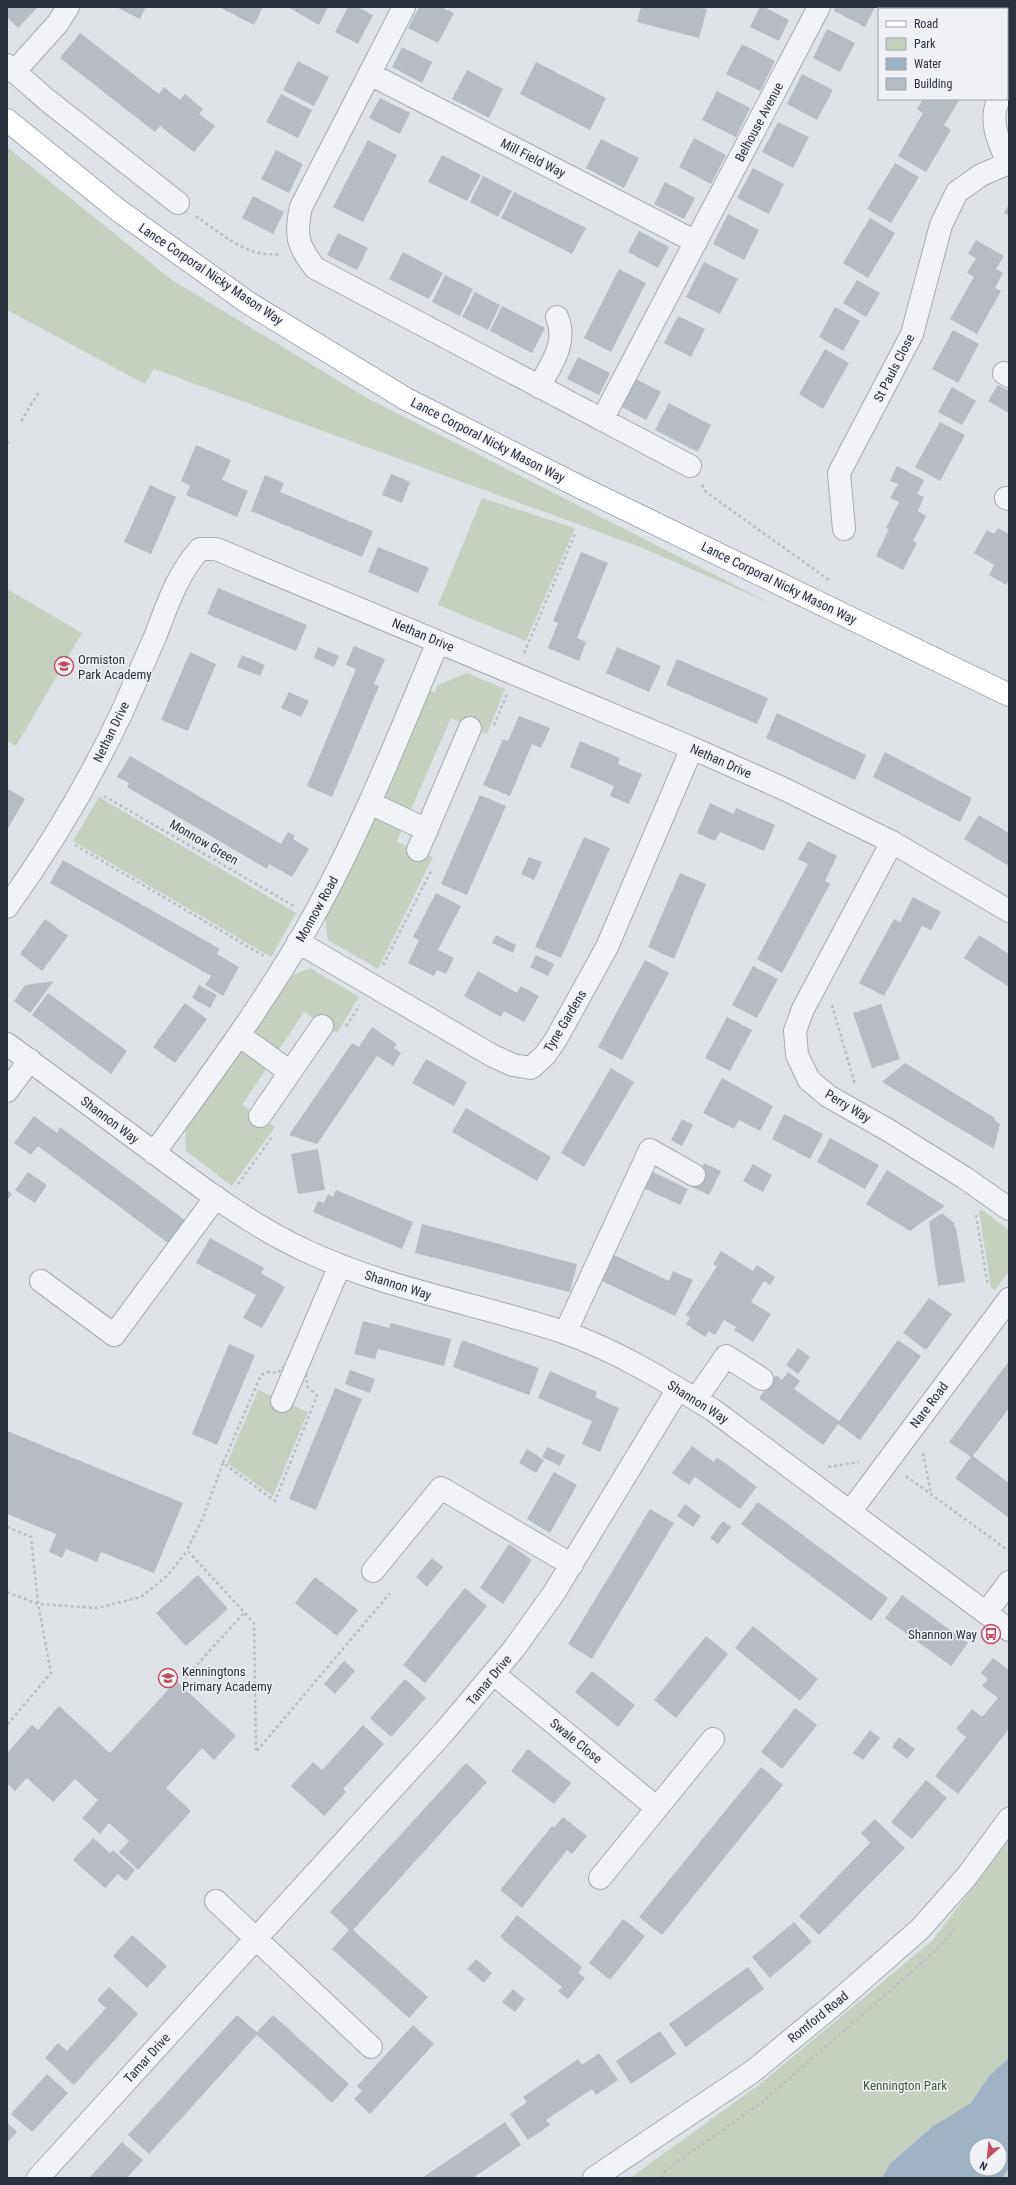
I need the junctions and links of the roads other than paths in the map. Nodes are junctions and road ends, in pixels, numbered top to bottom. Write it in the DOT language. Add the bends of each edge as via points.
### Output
graph roads {
  1 [pos="68,7"];
  2 [pos="404,7"];
  3 [pos="813,9"];
  4 [pos="11,68"];
  5 [pos="370,74"];
  6 [pos="999,100"];
  7 [pos="7,120"];
  8 [pos="1009,163"];
  9 [pos="178,203"];
  10 [pos="696,242"];
  11 [pos="557,317"];
  12 [pos="539,387"];
  13 [pos="602,420"];
  14 [pos="690,466"];
  15 [pos="844,529"];
  16 [pos="438,642"];
  17 [pos="1009,695"];
  18 [pos="470,728"];
  19 [pos="692,748"];
  20 [pos="370,803"];
  21 [pos="426,830"];
  22 [pos="892,842"];
  23 [pos="418,850"];
  24 [pos="7,907"];
  25 [pos="1009,911"];
  26 [pos="298,942"];
  27 [pos="322,1026"];
  28 [pos="240,1035"];
  29 [pos="7,1044"];
  30 [pos="30,1060"];
  31 [pos="290,1072"];
  32 [pos="7,1091"];
  33 [pos="260,1116"];
  34 [pos="154,1152"];
  35 [pos="694,1175"];
  36 [pos="216,1197"];
  37 [pos="1009,1209"];
  38 [pos="340,1265"];
  39 [pos="41,1281"];
  40 [pos="1009,1299"];
  41 [pos="565,1333"];
  42 [pos="762,1379"];
  43 [pos="687,1394"];
  44 [pos="282,1401"];
  45 [pos="850,1512"];
  46 [pos="572,1565"];
  47 [pos="373,1571"];
  48 [pos="1009,1582"];
  49 [pos="986,1613"];
  50 [pos="1009,1630"];
  51 [pos="494,1674"];
  52 [pos="713,1739"];
  53 [pos="657,1808"];
  54 [pos="1009,1819"];
  55 [pos="600,1878"];
  56 [pos="216,1901"];
  57 [pos="256,1938"];
  58 [pos="371,2047"];
  59 [pos="38,2178"];
  60 [pos="594,2178"];
  1 -- 4 [label="street" via="58,23"];
  2 -- 5 [label="street"];
  3 -- 10 [label="street, Belhouse Avenue"];
  4 -- 9 [label="street" via="47,100"];
  5 -- 10 [label="street, Mill Field Way"];
  5 -- 12 [label="street" via="300,207 297,228 302,251 315,268"];
  6 -- 8 [label="street" via="994,120 997,139"];
  7 -- 17 [label="main road, Lance Corporal Nicky Mason Way" via="118,210 247,302 406,399 582,488"];
  8 -- 15 [label="street, St Pauls Close" via="981,175 957,192 941,225 912,334 839,472"];
  10 -- 13 [label="street, Belhouse Avenue"];
  11 -- 12 [label="street" via="562,340"];
  12 -- 13 [label="street"];
  13 -- 14 [label="street"];
  16 -- 19 [label="street, Nethan Drive"];
  16 -- 20 [label="street, Monnow Road"];
  16 -- 24 [label="street, Nethan Drive" via="216,549 200,549 179,577 145,660 85,785"];
  18 -- 21 [label="street"];
  19 -- 22 [label="street, Nethan Drive" via="782,788"];
  19 -- 26 [label="street, Tyne Gardens" via="606,947 555,1041 531,1068 513,1065 494,1056"];
  20 -- 21 [label="street"];
  20 -- 26 [label="street, Monnow Road" via="343,861"];
  21 -- 23 [label="street"];
  22 -- 25 [label="street, Nethan Drive"];
  22 -- 37 [label="street, Perry Way" via="803,1009 795,1031 797,1055 810,1080 828,1096 970,1182"];
  26 -- 28 [label="street, Monnow Road"];
  27 -- 31 [label="street"];
  28 -- 31 [label="street"];
  28 -- 34 [label="street, Monnow Road"];
  29 -- 30 [label="street, Shannon Way"];
  30 -- 32 [label="street"];
  30 -- 34 [label="street, Shannon Way"];
  31 -- 33 [label="street"];
  34 -- 36 [label="street, Shannon Way"];
  35 -- 41 [label="street" via="650,1150"];
  36 -- 38 [label="street, Shannon Way" via="260,1227"];
  36 -- 39 [label="street" via="114,1335"];
  38 -- 41 [label="street, Shannon Way" via="384,1282 503,1313"];
  38 -- 44 [label="street"];
  40 -- 45 [label="street, Nare Road"];
  41 -- 43 [label="street, Shannon Way" via="614,1354"];
  42 -- 43 [label="street, Tamar Drive" via="726,1356"];
  43 -- 45 [label="street, Shannon Way"];
  43 -- 46 [label="street, Tamar Drive"];
  45 -- 49 [label="street, Shannon Way"];
  46 -- 47 [label="street" via="441,1488"];
  46 -- 51 [label="street, Tamar Drive" via="554,1594"];
  48 -- 49 [label="street"];
  49 -- 50 [label="street, Shannon Way"];
  51 -- 53 [label="street, Swale Close"];
  51 -- 57 [label="street, Tamar Drive" via="434,1744"];
  52 -- 53 [label="street"];
  53 -- 55 [label="street"];
  54 -- 60 [label="street, Romford Road" via="967,1876 920,1929 837,2002 752,2072"];
  56 -- 57 [label="street"];
  57 -- 58 [label="street"];
  57 -- 59 [label="street, Tamar Drive"];
}
